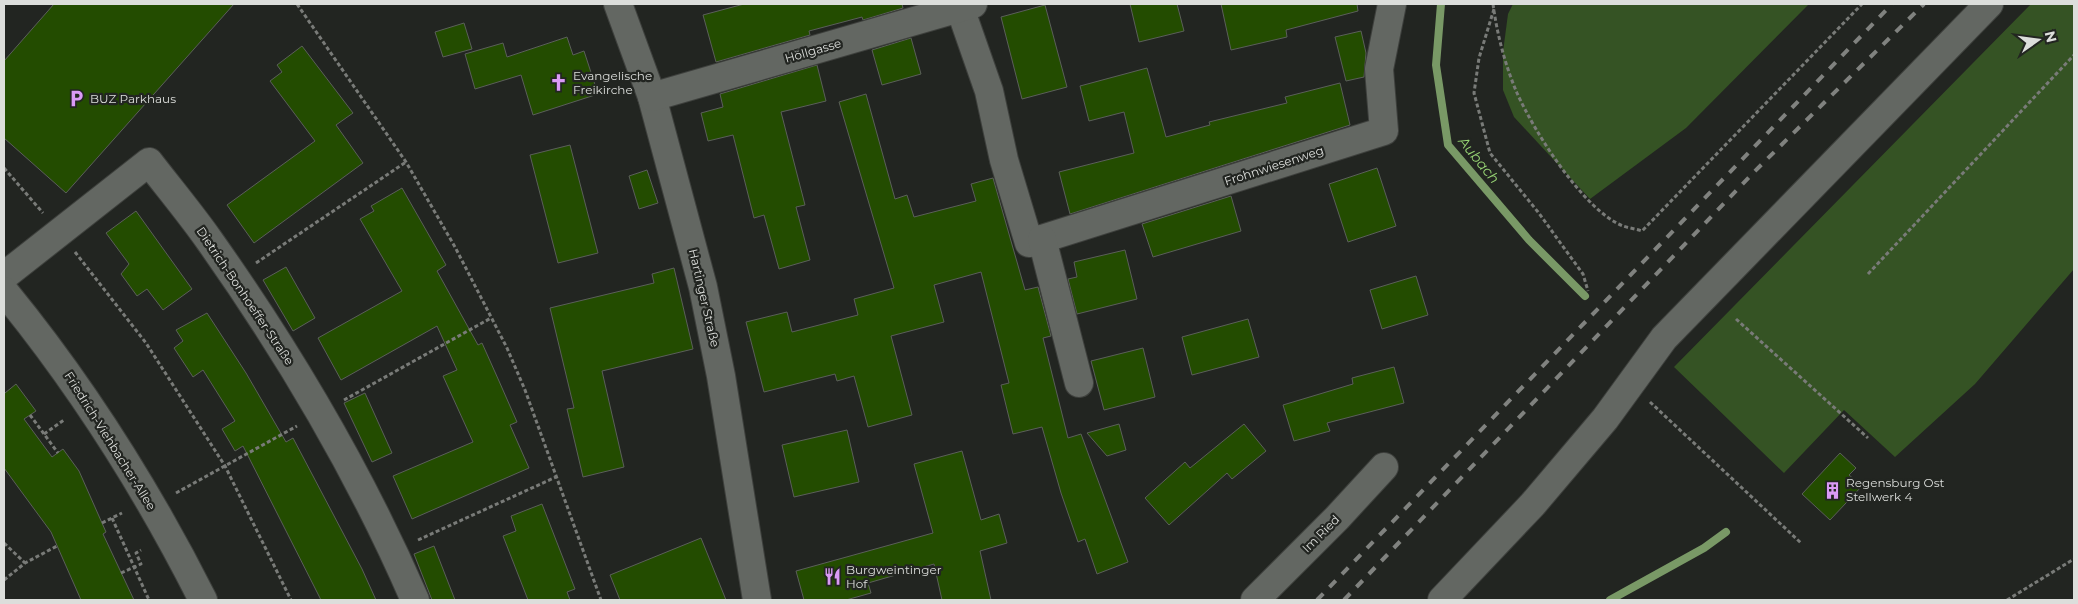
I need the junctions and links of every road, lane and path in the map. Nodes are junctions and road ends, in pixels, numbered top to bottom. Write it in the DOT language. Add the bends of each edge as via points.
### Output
graph roads {
  1 [pos="297,4"];
  2 [pos="618,4"];
  3 [pos="1392,4"];
  4 [pos="1862,4"];
  5 [pos="1989,4"];
  6 [pos="967,6"];
  7 [pos="1494,6"];
  8 [pos="2074,55"];
  9 [pos="652,97"];
  10 [pos="406,162"];
  11 [pos="4,168"];
  12 [pos="60,232"];
  13 [pos="1042,239"];
  14 [pos="1868,274"];
  15 [pos="4,276"];
  16 [pos="235,278"];
  17 [pos="4,290"];
  18 [pos="1588,292"];
  19 [pos="1736,318"];
  20 [pos="1079,382"];
  21 [pos="1647,400"];
  22 [pos="30,415"];
  23 [pos="64,420"];
  24 [pos="44,434"];
  25 [pos="1868,438"];
  26 [pos="58,453"];
  27 [pos="1384,467"];
  28 [pos="556,477"];
  29 [pos="122,513"];
  30 [pos="112,518"];
  31 [pos="102,523"];
  32 [pos="4,543"];
  33 [pos="1801,543"];
  34 [pos="57,546"];
  35 [pos="141,550"];
  36 [pos="393,552"];
  37 [pos="2074,559"];
  38 [pos="25,563"];
  39 [pos="135,567"];
  40 [pos="121,573"];
  41 [pos="4,580"];
  42 [pos="149,600"];
  43 [pos="203,600"];
  44 [pos="291,600"];
  45 [pos="415,600"];
  46 [pos="601,600"];
  47 [pos="757,600"];
  48 [pos="1255,600"];
  49 [pos="1442,600"];
  50 [pos="2007,600"];
  1 -- 10 [label="path"];
  2 -- 9 [label="street, Hartinger Straße"];
  3 -- 13 [label="street, Frohnwiesenweg" via="1379,69 1384,131"];
  4 -- 7 [label="path" via="1642,231 1622,226 1599,210 1574,185 1541,138 1517,92 1499,38"];
  5 -- 49 [label="street" via="1664,338 1593,434 1533,504"];
  6 -- 9 [label="street, Höllgasse"];
  6 -- 13 [label="street" via="1004,160 1029,244"];
  7 -- 18 [label="path" via="1479,58 1474,93 1490,153 1583,274"];
  8 -- 14 [label="path"];
  9 -- 47 [label="street, Hartinger Straße" via="712,332"];
  10 -- 16 [label="path"];
  10 -- 28 [label="path" via="507,348"];
  11 -- 12 [label="path"];
  12 -- 15 [label="street, Dietrich-Bonhoeffer-Straße"];
  12 -- 16 [label="street, Dietrich-Bonhoeffer-Straße" via="149,162"];
  12 -- 44 [label="path" via="146,343 225,466"];
  13 -- 20 [label="street"];
  16 -- 36 [label="street, Dietrich-Bonhoeffer-Straße" via="342,450"];
  17 -- 43 [label="street, Friedrich-Viehbacher-Allee" via="64,369 126,463"];
  19 -- 25 [label="path"];
  21 -- 33 [label="path"];
  22 -- 24 [label="path"];
  23 -- 24 [label="path"];
  24 -- 26 [label="path"];
  27 -- 48 [label="street, Im Ried"];
  28 -- 36 [label="path"];
  28 -- 46 [label="path"];
  29 -- 30 [label="path"];
  30 -- 31 [label="path"];
  30 -- 39 [label="path"];
  32 -- 38 [label="path"];
  34 -- 38 [label="path"];
  35 -- 39 [label="path" via="136,553 141,564"];
  36 -- 45 [label="street, Dietrich-Bonhoeffer-Straße"];
  37 -- 50 [label="path"];
  38 -- 41 [label="path"];
  39 -- 40 [label="path"];
  39 -- 42 [label="path"];
}
